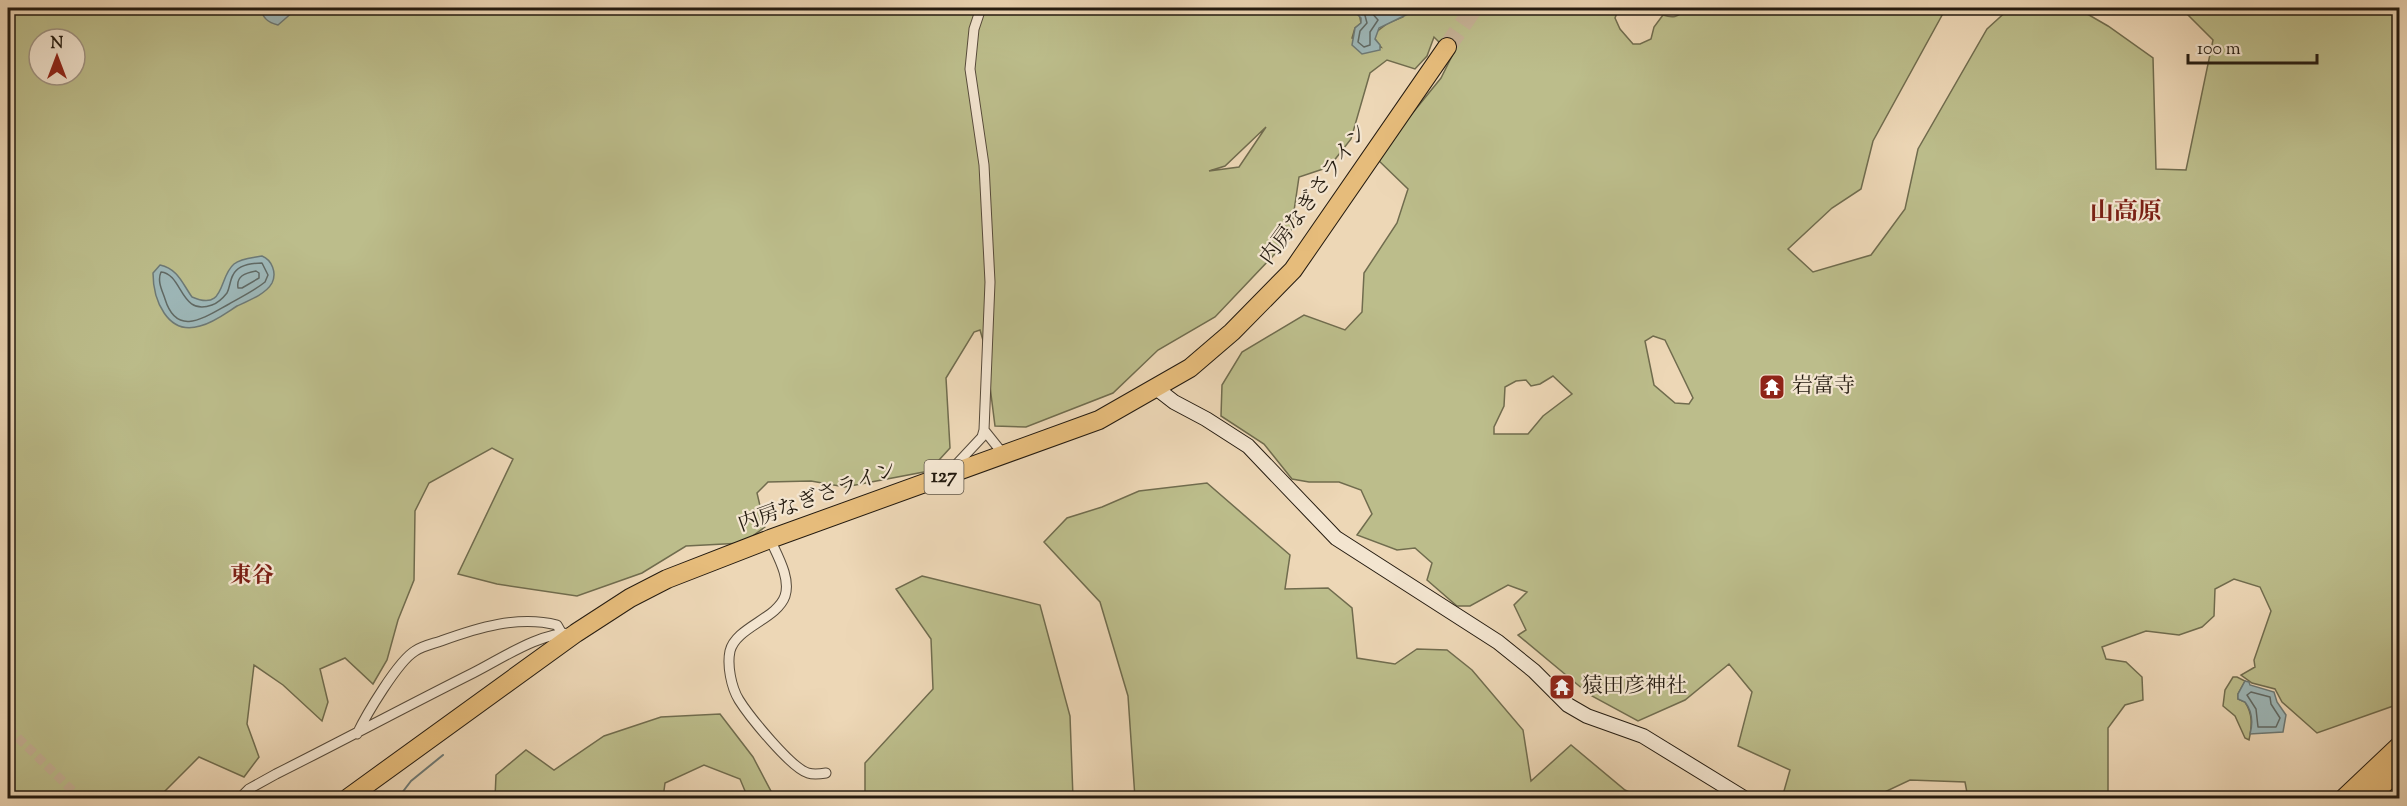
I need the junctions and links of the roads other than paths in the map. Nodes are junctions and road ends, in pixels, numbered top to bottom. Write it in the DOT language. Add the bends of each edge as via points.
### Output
graph roads {
  1 [pos="981,8"];
  2 [pos="1447,47"];
  3 [pos="1156,388"];
  4 [pos="984,430"];
  5 [pos="1004,455"];
  6 [pos="943,477"];
  7 [pos="770,539"];
  8 [pos="569,632"];
  9 [pos="357,734"];
  10 [pos="2400,745"];
  11 [pos="2400,769"];
  12 [pos="826,773"];
  13 [pos="240,798"];
  14 [pos="348,798"];
  15 [pos="1744,798"];
  16 [pos="2343,798"];
  17 [pos="2368,798"];
  1 -- 4 [label="street" via="974,29 970,69 984,165 990,282"];
  2 -- 3 [label="highway, 内房なぎさライン / 127" via="1293,270 1233,332 1190,368"];
  3 -- 5 [label="highway, 内房なぎさライン / 127" via="1100,420"];
  3 -- 15 [label="street" via="1248,446 1336,538 1498,642 1568,705 1643,736"];
  4 -- 5 [label="street"];
  4 -- 6 [label="street" via="972,449"];
  5 -- 6 [label="highway, 内房なぎさライン / 127"];
  6 -- 7 [label="highway, 内房なぎさライン / 127"];
  7 -- 8 [label="highway, 内房なぎさライン / 127" via="667,579"];
  7 -- 12 [label="street" via="785,576 785,597 735,640 730,651 732,682 739,699 785,757 805,773"];
  8 -- 9 [label="street" via="540,640 498,660"];
  8 -- 9 [label="street" via="544,621 481,626 414,651 371,708"];
  8 -- 14 [label="highway, 内房なぎさライン / 127"];
  9 -- 13 [label="street" via="258,784"];
  10 -- 16 [label="highway"];
  11 -- 17 [label="highway"];
}
